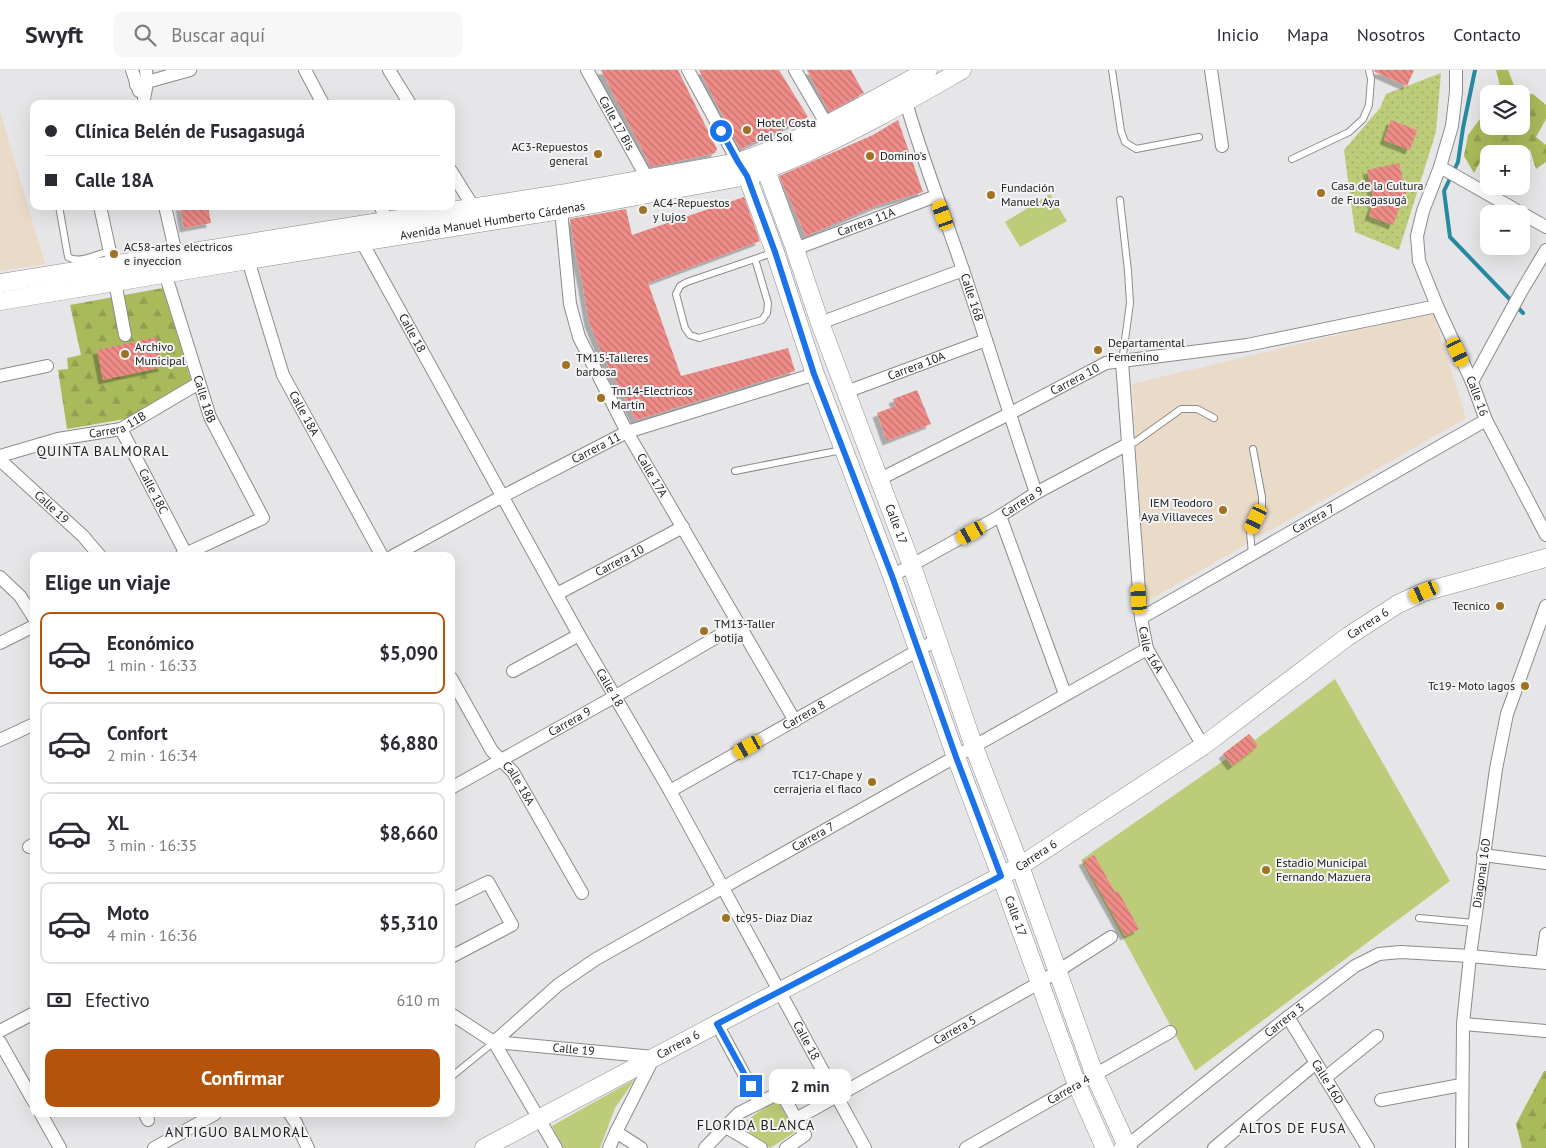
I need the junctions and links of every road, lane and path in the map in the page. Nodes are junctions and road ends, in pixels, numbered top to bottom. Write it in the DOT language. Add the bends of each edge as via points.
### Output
graph roads {
  1 [pos="132,70"];
  2 [pos="146,70"];
  3 [pos="190,70"];
  4 [pos="305,70"];
  5 [pos="389,70"];
  6 [pos="587,70"];
  7 [pos="688,70"];
  8 [pos="795,70"];
  9 [pos="962,70"];
  10 [pos="1112,70"];
  11 [pos="1212,70"];
  12 [pos="1369,70"];
  13 [pos="1456,70"];
  14 [pos="917,73"];
  15 [pos="142,84"];
  16 [pos="144,100"];
  17 [pos="321,100"];
  18 [pos="408,100"];
  19 [pos="906,102"];
  20 [pos="827,125"];
  21 [pos="1199,138"];
  22 [pos="1222,146"];
  23 [pos="1292,159"];
  24 [pos="762,163"];
  25 [pos="1442,168"];
  26 [pos="742,169"];
  27 [pos="455,177"];
  28 [pos="648,178"];
  29 [pos="936,196"];
  30 [pos="1120,200"];
  31 [pos="474,208"];
  32 [pos="455,209"];
  33 [pos="60,210"];
  34 [pos="101,210"];
  35 [pos="166,210"];
  36 [pos="413,210"];
  37 [pos="561,210"];
  38 [pos="382,211"];
  39 [pos="354,226"];
  40 [pos="1546,227"];
  41 [pos="362,243"];
  42 [pos="796,249"];
  43 [pos="1546,250"];
  44 [pos="775,252"];
  45 [pos="176,254"];
  46 [pos="755,259"];
  47 [pos="248,260"];
  48 [pos="112,266"];
  49 [pos="963,270"];
  50 [pos="165,273"];
  51 [pos="0,283"];
  52 [pos="0,301"];
  53 [pos="1437,306"];
  54 [pos="820,323"];
  55 [pos="125,335"];
  56 [pos="986,340"];
  57 [pos="1122,362"];
  58 [pos="47,366"];
  59 [pos="814,374"];
  60 [pos="0,376"];
  61 [pos="1472,382"];
  62 [pos="199,383"];
  63 [pos="846,392"];
  64 [pos="1009,414"];
  65 [pos="1214,418"];
  66 [pos="1486,420"];
  67 [pos="121,428"];
  68 [pos="627,432"];
  69 [pos="1128,444"];
  70 [pos="1252,449"];
  71 [pos="844,450"];
  72 [pos="0,456"];
  73 [pos="0,460"];
  74 [pos="735,471"];
  75 [pos="878,480"];
  76 [pos="1036,493"];
  77 [pos="503,496"];
  78 [pos="1000,516"];
  79 [pos="683,527"];
  80 [pos="1546,535"];
  81 [pos="97,552"];
  82 [pos="182,552"];
  83 [pos="189,552"];
  84 [pos="380,552"];
  85 [pos="400,552"];
  86 [pos="1252,554"];
  87 [pos="1546,558"];
  88 [pos="912,566"];
  89 [pos="892,576"];
  90 [pos="0,578"];
  91 [pos="557,594"];
  92 [pos="1546,606"];
  93 [pos="30,612"];
  94 [pos="1141,618"];
  95 [pos="739,624"];
  96 [pos="30,628"];
  97 [pos="579,635"];
  98 [pos="938,639"];
  99 [pos="0,643"];
  100 [pos="1146,649"];
  101 [pos="917,650"];
  102 [pos="513,671"];
  103 [pos="455,685"];
  104 [pos="1065,694"];
  105 [pos="614,697"];
  106 [pos="795,721"];
  107 [pos="30,726"];
  108 [pos="0,740"];
  109 [pos="1202,746"];
  110 [pos="974,747"];
  111 [pos="956,757"];
  112 [pos="502,761"];
  113 [pos="455,786"];
  114 [pos="670,791"];
  115 [pos="1483,855"];
  116 [pos="1546,863"];
  117 [pos="1020,866"];
  118 [pos="1001,876"];
  119 [pos="723,888"];
  120 [pos="582,892"];
  121 [pos="455,898"];
  122 [pos="1419,918"];
  123 [pos="1474,923"];
  124 [pos="1546,934"];
  125 [pos="1111,938"];
  126 [pos="455,956"];
  127 [pos="1470,956"];
  128 [pos="1544,962"];
  129 [pos="1058,972"];
  130 [pos="1039,982"];
  131 [pos="780,992"];
  132 [pos="30,1015"];
  133 [pos="455,1017"];
  134 [pos="1288,1017"];
  135 [pos="717,1024"];
  136 [pos="1463,1024"];
  137 [pos="0,1031"];
  138 [pos="1546,1031"];
  139 [pos="1170,1032"];
  140 [pos="1377,1036"];
  141 [pos="0,1042"];
  142 [pos="494,1042"];
  143 [pos="654,1057"];
  144 [pos="1316,1063"];
  145 [pos="455,1074"];
  146 [pos="1095,1076"];
  147 [pos="1325,1078"];
  148 [pos="1077,1085"];
  149 [pos="1462,1085"];
  150 [pos="30,1095"];
  151 [pos="837,1096"];
  152 [pos="1381,1100"];
  153 [pos="759,1102"];
  154 [pos="42,1117"];
  155 [pos="210,1117"];
  156 [pos="292,1117"];
  157 [pos="539,1118"];
  158 [pos="796,1119"];
  159 [pos="726,1126"];
  160 [pos="616,1132"];
  161 [pos="1127,1147"];
  162 [pos="60,1148"];
  163 [pos="154,1148"];
  164 [pos="308,1148"];
  165 [pos="484,1148"];
  166 [pos="556,1148"];
  167 [pos="609,1148"];
  168 [pos="641,1148"];
  169 [pos="705,1148"];
  170 [pos="761,1148"];
  171 [pos="786,1148"];
  172 [pos="866,1148"];
  173 [pos="966,1148"];
  174 [pos="1105,1148"];
  175 [pos="1214,1148"];
  176 [pos="1368,1148"];
  177 [pos="1462,1148"];
  1 -- 15 [label="street"];
  2 -- 15 [label="street"];
  3 -- 15 [label="street"];
  4 -- 17 [label="street"];
  5 -- 18 [label="street"];
  6 -- 28 [label="street, Calle 17 Bis"];
  7 -- 26 [label="street, Calle 17"];
  8 -- 20 [label="street"];
  9 -- 19 [label="street, Avenida Manuel Humberto Cárdenas"];
  10 -- 21 [label="lane" via="1125,142 1136,149"];
  11 -- 22 [label="street"];
  12 -- 23 [label="lane" via="1372,79 1369,105 1363,119 1350,132"];
  13 -- 25 [label="street, Calle 16" via="1452,126"];
  14 -- 20 [label="street, Avenida Manuel Humberto Cárdenas"];
  15 -- 16 [label="street"];
  19 -- 24 [label="street, Avenida Manuel Humberto Cárdenas" via="834,140"];
  19 -- 29 [label="street, Calle 16B"];
  20 -- 24 [label="street, Avenida Manuel Humberto Cárdenas"];
  24 -- 26 [label="street, Avenida Manuel Humberto Cárdenas"];
  24 -- 42 [label="street, Calle 17"];
  25 -- 40 [label="street"];
  25 -- 53 [label="street, Calle 16" via="1423,211 1417,236 1419,261"];
  26 -- 28 [label="street, Avenida Manuel Humberto Cárdenas"];
  26 -- 37 [label="street, Avenida Manuel Humberto Cárdenas"];
  26 -- 44 [label="street, Calle 17"];
  27 -- 31 [label="street"];
  28 -- 31 [label="street, Avenida Manuel Humberto Cárdenas"];
  29 -- 42 [label="street, Carrera 11A"];
  29 -- 49 [label="street, Calle 16B"];
  30 -- 57 [label="lane" via="1130,303"];
  31 -- 32 [label="street, Avenida Manuel Humberto Cárdenas"];
  33 -- 48 [label="lane" via="68,258 90,257"];
  34 -- 48 [label="street"];
  35 -- 45 [label="street"];
  36 -- 38 [label="street, Avenida Manuel Humberto Cárdenas"];
  37 -- 41 [label="street, Avenida Manuel Humberto Cárdenas"];
  37 -- 68 [label="street, Calle 17A" via="568,287 579,337"];
  38 -- 39 [label="street, Avenida Manuel Humberto Cárdenas"];
  39 -- 41 [label="street, Calle 18"];
  39 -- 45 [label="street, Avenida Manuel Humberto Cárdenas"];
  41 -- 47 [label="street, Avenida Manuel Humberto Cárdenas"];
  41 -- 77 [label="street, Calle 18"];
  42 -- 54 [label="street, Calle 17"];
  43 -- 61 [label="street"];
  44 -- 46 [label="lane"];
  44 -- 59 [label="street, Calle 17"];
  45 -- 48 [label="street, Avenida Manuel Humberto Cárdenas"];
  46 -- 46 [label="lane" via="768,303 762,320 700,338 690,335 676,294 680,286"];
  47 -- 50 [label="street, Avenida Manuel Humberto Cárdenas"];
  47 -- 84 [label="street, Calle 18A" via="284,376"];
  48 -- 50 [label="street, Avenida Manuel Humberto Cárdenas"];
  48 -- 51 [label="street, Avenida Manuel Humberto Cárdenas"];
  48 -- 52 [label="street, Avenida Manuel Humberto Cárdenas"];
  48 -- 55 [label="street"];
  49 -- 54 [label="street"];
  49 -- 56 [label="street, Calle 16B"];
  50 -- 62 [label="street, Calle 18B"];
  53 -- 57 [label="street, Carrera 10" via="1246,345"];
  53 -- 61 [label="street, Calle 16"];
  54 -- 63 [label="street, Calle 17"];
  56 -- 63 [label="street, Carrera 10A"];
  56 -- 64 [label="street, Calle 16B"];
  57 -- 64 [label="street, Carrera 10" via="1106,363"];
  57 -- 69 [label="street, Calle 16A"];
  58 -- 60 [label="street"];
  59 -- 68 [label="street, Carrera 11"];
  59 -- 71 [label="street, Calle 17"];
  61 -- 66 [label="street, Calle 16"];
  62 -- 67 [label="street, Carrera 11B"];
  62 -- 83 [label="street, Calle 18B" via="210,417 263,518"];
  63 -- 75 [label="street, Calle 17"];
  64 -- 75 [label="street, Carrera 10"];
  64 -- 76 [label="street, Calle 16B"];
  65 -- 69 [label="lane" via="1197,409 1181,410"];
  66 -- 80 [label="street, Calle 16"];
  66 -- 86 [label="street, Carrera 7"];
  67 -- 72 [label="street, Carrera 11B" via="58,440"];
  67 -- 82 [label="street, Calle 18C"];
  68 -- 77 [label="street, Carrera 11"];
  68 -- 79 [label="street, Calle 17A"];
  69 -- 76 [label="street, Carrera 9"];
  69 -- 94 [label="street, Calle 16A"];
  70 -- 86 [label="lane" via="1262,507 1250,532"];
  71 -- 74 [label="lane"];
  71 -- 89 [label="street, Calle 17"];
  73 -- 81 [label="street, Calle 19"];
  75 -- 88 [label="street, Calle 17"];
  76 -- 78 [label="street, Carrera 9"];
  77 -- 85 [label="street, Carrera 11"];
  77 -- 91 [label="street, Calle 18"];
  78 -- 88 [label="street, Carrera 9"];
  78 -- 104 [label="street"];
  79 -- 91 [label="street, Carrera 10"];
  79 -- 95 [label="street, Calle 17A"];
  86 -- 94 [label="street, Carrera 7"];
  87 -- 109 [label="street, Carrera 6" via="1424,592 1398,604 1347,637"];
  88 -- 89 [label="street, Carrera 9"];
  88 -- 98 [label="street, Calle 17"];
  89 -- 101 [label="street, Calle 17"];
  90 -- 93 [label="street" via="20,596"];
  91 -- 97 [label="street, Calle 18"];
  92 -- 115 [label="street, Diagonal 16D" via="1507,714"];
  94 -- 100 [label="street, Calle 16A"];
  95 -- 105 [label="street, Carrera 9"];
  95 -- 106 [label="street, Calle 17A"];
  96 -- 99 [label="street"];
  97 -- 102 [label="street"];
  97 -- 105 [label="street, Calle 18"];
  98 -- 101 [label="street, Carrera 8"];
  98 -- 110 [label="street, Calle 17"];
  100 -- 104 [label="street, Carrera 7"];
  100 -- 109 [label="street, Calle 16A"];
  101 -- 106 [label="street, Carrera 8"];
  101 -- 111 [label="street, Calle 17"];
  103 -- 112 [label="street, Calle 18A" via="492,751"];
  104 -- 110 [label="street, Carrera 7"];
  105 -- 112 [label="street, Carrera 9"];
  105 -- 114 [label="street, Calle 18"];
  106 -- 114 [label="street, Carrera 8"];
  107 -- 108 [label="street"];
  109 -- 117 [label="street, Carrera 6"];
  110 -- 111 [label="street, Carrera 7"];
  110 -- 117 [label="street, Calle 17"];
  111 -- 118 [label="street, Calle 17"];
  111 -- 119 [label="street, Carrera 7"];
  112 -- 113 [label="street, Carrera 9"];
  112 -- 120 [label="street, Calle 18A" via="513,772"];
  114 -- 119 [label="street, Calle 18"];
  115 -- 116 [label="street"];
  115 -- 123 [label="street, Diagonal 16D"];
  117 -- 118 [label="street, Carrera 6"];
  117 -- 129 [label="street, Calle 17"];
  118 -- 130 [label="street, Calle 17"];
  118 -- 131 [label="street, Carrera 6"];
  119 -- 131 [label="street, Calle 18"];
  119 -- 142 [label="street, Carrera 7" via="596,959 558,985"];
  121 -- 126 [label="street" via="488,882 512,925"];
  122 -- 123 [label="lane"];
  123 -- 127 [label="street, Diagonal 16D"];
  124 -- 128 [label="street"];
  125 -- 129 [label="street, Carrera 5"];
  127 -- 128 [label="street, Carrera 3"];
  127 -- 134 [label="street, Carrera 3" via="1379,954 1355,966"];
  127 -- 136 [label="street, Diagonal 16D"];
  129 -- 130 [label="street, Carrera 5"];
  129 -- 146 [label="street, Calle 17"];
  130 -- 148 [label="street, Calle 17"];
  130 -- 151 [label="street, Carrera 5"];
  131 -- 135 [label="street, Carrera 6"];
  131 -- 151 [label="street, Calle 18"];
  132 -- 137 [label="street"];
  133 -- 142 [label="street, Calle 19"];
  134 -- 144 [label="street, Calle 16D"];
  134 -- 161 [label="street, Carrera 3"];
  135 -- 143 [label="street, Carrera 6"];
  135 -- 153 [label="street"];
  136 -- 138 [label="street"];
  136 -- 149 [label="street, Diagonal 16D"];
  139 -- 146 [label="street, Carrera 4"];
  140 -- 147 [label="street"];
  141 -- 150 [label="street"];
  142 -- 143 [label="street, Calle 19"];
  142 -- 145 [label="lane"];
  142 -- 157 [label="street, Calle 19"];
  143 -- 157 [label="street, Carrera 6"];
  143 -- 160 [label="street"];
  144 -- 147 [label="street, Calle 16D"];
  144 -- 175 [label="street"];
  146 -- 148 [label="street, Carrera 4"];
  146 -- 161 [label="street, Calle 17"];
  147 -- 176 [label="street, Calle 16D"];
  148 -- 173 [label="street, Carrera 4"];
  148 -- 174 [label="street, Calle 17"];
  149 -- 152 [label="street"];
  149 -- 177 [label="street, Diagonal 16D"];
  151 -- 158 [label="street, Carrera 5"];
  151 -- 172 [label="street, Calle 18"];
  153 -- 158 [label="street" via="781,1092"];
  153 -- 159 [label="street"];
  154 -- 162 [label="street"];
  155 -- 163 [label="street"];
  156 -- 164 [label="street"];
  157 -- 165 [label="street, Carrera 6"];
  157 -- 166 [label="street, Calle 19"];
  158 -- 171 [label="street" via="805,1135"];
  159 -- 169 [label="street"];
  159 -- 170 [label="street"];
  160 -- 167 [label="street"];
  160 -- 168 [label="street"];
}
